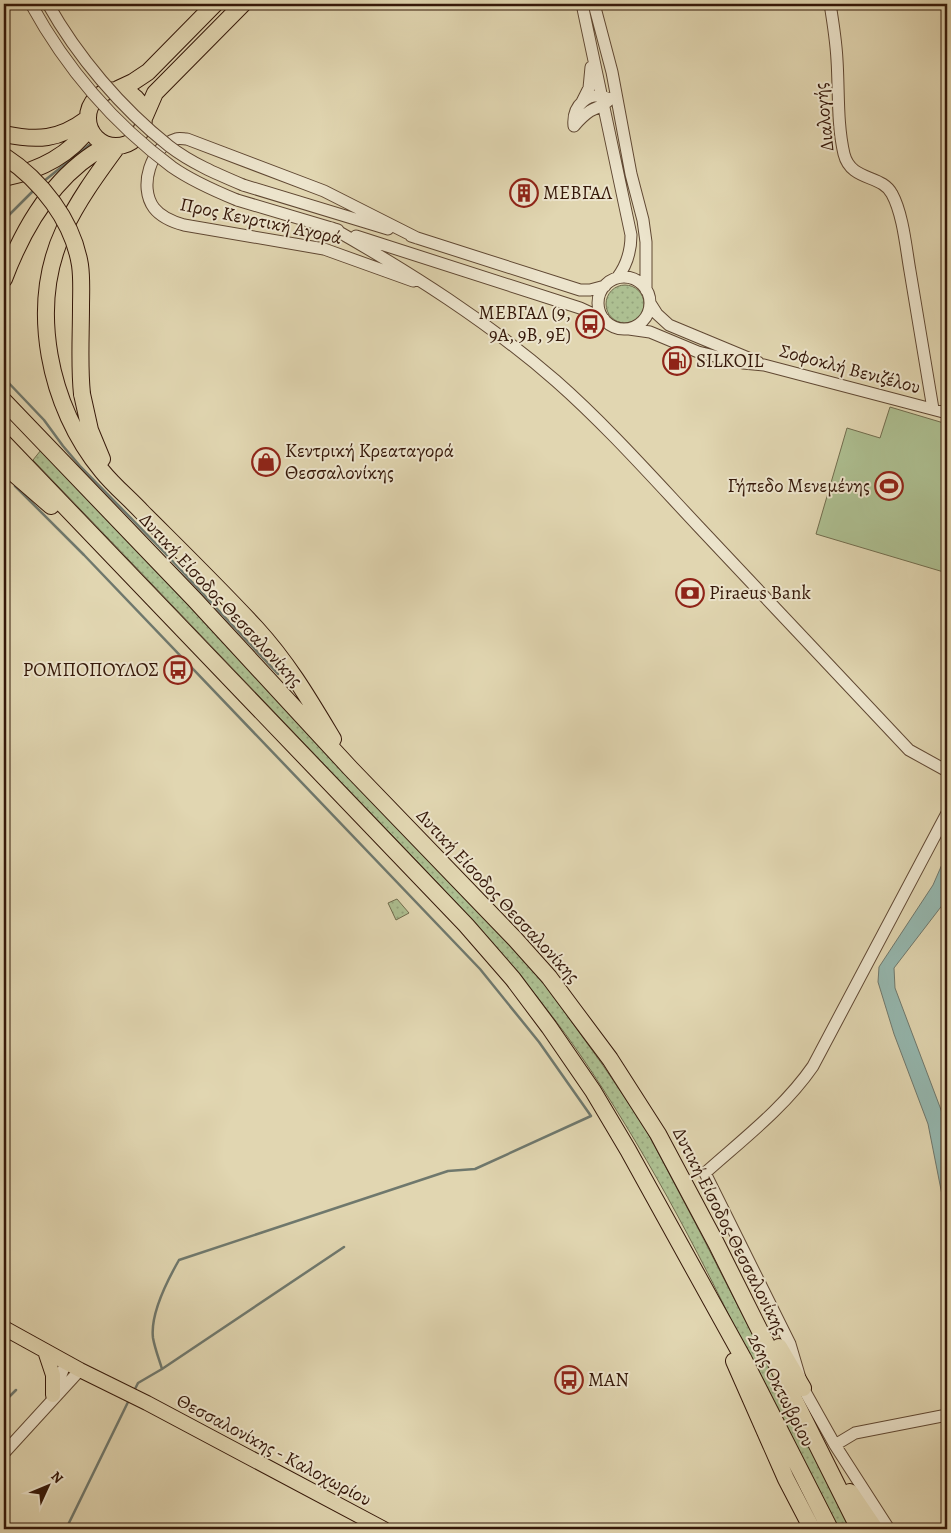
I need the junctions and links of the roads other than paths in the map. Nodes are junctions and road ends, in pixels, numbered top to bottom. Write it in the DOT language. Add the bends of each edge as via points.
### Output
graph roads {
  1 [pos="31,4"];
  2 [pos="48,4"];
  3 [pos="215,4"];
  4 [pos="243,4"];
  5 [pos="582,4"];
  6 [pos="594,4"];
  7 [pos="830,4"];
  8 [pos="592,48"];
  9 [pos="118,90"];
  10 [pos="607,97"];
  11 [pos="582,102"];
  12 [pos="590,111"];
  13 [pos="144,116"];
  14 [pos="88,123"];
  15 [pos="607,123"];
  16 [pos="4,134"];
  17 [pos="112,146"];
  18 [pos="4,156"];
  19 [pos="4,178"];
  20 [pos="332,228"];
  21 [pos="417,238"];
  22 [pos="617,278"];
  23 [pos="4,279"];
  24 [pos="605,286"];
  25 [pos="433,288"];
  26 [pos="646,290"];
  27 [pos="650,304"];
  28 [pos="604,319"];
  29 [pos="629,329"];
  30 [pos="764,365"];
  31 [pos="4,401"];
  32 [pos="933,409"];
  33 [pos="947,413"];
  34 [pos="4,443"];
  35 [pos="4,465"];
  36 [pos="124,493"];
  37 [pos="130,575"];
  38 [pos="351,769"];
  39 [pos="947,771"];
  40 [pos="947,813"];
  41 [pos="716,1244"];
  42 [pos="710,1299"];
  43 [pos="4,1328"];
  44 [pos="45,1351"];
  45 [pos="66,1362"];
  46 [pos="80,1370"];
  47 [pos="803,1388"];
  48 [pos="50,1399"];
  49 [pos="947,1415"];
  50 [pos="813,1438"];
  51 [pos="835,1445"];
  52 [pos="4,1453"];
  53 [pos="384,1529"];
  54 [pos="812,1529"];
  55 [pos="830,1529"];
  56 [pos="859,1529"];
  57 [pos="875,1529"];
  58 [pos="889,1529"];
  1 -- 20 [label="street, bridge" via="68,64 102,104 173,168 237,200"];
  2 -- 21 [label="street, bridge" via="85,61 169,147 209,171 243,185"];
  3 -- 9 [label="highway" via="148,72"];
  4 -- 13 [label="highway" via="155,93"];
  5 -- 8 [label="street"];
  6 -- 10 [label="street"];
  7 -- 32 [label="street, Διαλογής" via="844,154 856,172 886,187 894,200 904,238"];
  8 -- 10 [label="street"];
  8 -- 11 [label="street" via="589,88"];
  9 -- 13 [label="highway" via="137,99"];
  9 -- 14 [label="highway" via="106,91 96,97 90,107"];
  10 -- 11 [label="street" via="590,96"];
  10 -- 12 [label="street"];
  10 -- 15 [label="street"];
  10 -- 26 [label="street" via="619,110 643,220"];
  11 -- 12 [label="street" via="576,112 574,126"];
  12 -- 15 [label="street"];
  13 -- 17 [label="highway" via="137,137 124,146"];
  14 -- 16 [label="highway" via="48,137 26,139"];
  14 -- 17 [label="highway" via="100,142"];
  14 -- 19 [label="highway" via="78,143 60,156 34,170"];
  15 -- 22 [label="street" via="631,235 629,256"];
  17 -- 23 [label="highway" via="91,154 62,182 28,226"];
  17 -- 36 [label="highway" via="64,231 50,269 46,312 54,375 69,418 93,460"];
  18 -- 36 [label="highway, bridge" via="40,186 72,237 80,266 84,410 107,469"];
  20 -- 25 [label="street"];
  20 -- 28 [label="street" via="580,308"];
  21 -- 24 [label="street" via="580,290"];
  21 -- 25 [label="street, Προς Κενρτική Αγορά" via="324,191 188,139 177,138 168,142 148,169 147,195 154,208 171,221 324,249"];
  22 -- 24 [label="street"];
  22 -- 26 [label="street" via="629,277"];
  24 -- 28 [label="street" via="598,302"];
  25 -- 39 [label="street" via="499,334 557,382 628,451 909,750"];
  26 -- 27 [label="street"];
  27 -- 29 [label="street" via="644,320"];
  27 -- 30 [label="street" via="669,326"];
  28 -- 29 [label="street" via="616,328"];
  29 -- 30 [label="street, Σοφοκλή Βενιζέλου" via="650,332 698,352"];
  30 -- 32 [label="street, Σοφοκλή Βενιζέλου"];
  31 -- 38 [label="highway, Δυτική Είσοδος Θεσσαλονίκης"];
  32 -- 33 [label="street, Σοφοκλή Βενιζέλου"];
  34 -- 37 [label="highway"];
  35 -- 37 [label="highway"];
  36 -- 38 [label="highway" via="278,653 298,680"];
  37 -- 42 [label="highway" via="466,925 513,979 593,1091"];
  38 -- 41 [label="highway, Δυτική Είσοδος Θεσσαλονίκης" via="515,939 555,985 610,1059 658,1134"];
  40 -- 47 [label="street" via="813,1066 783,1103 705,1173 790,1344"];
  41 -- 47 [label="highway"];
  41 -- 50 [label="highway, Δυτική Είσοδος Θεσσαλονίκης"];
  42 -- 54 [label="highway" via="740,1377 786,1480"];
  42 -- 55 [label="highway, 26ης Οκτωβρίου"];
  43 -- 44 [label="main road"];
  44 -- 45 [label="main road"];
  44 -- 48 [label="main road" via="52,1375"];
  45 -- 46 [label="main road"];
  45 -- 48 [label="street"];
  46 -- 48 [label="street"];
  46 -- 53 [label="main road, Θεσσαλονίκης - Καλοχωρίου"];
  47 -- 51 [label="street"];
  48 -- 52 [label="street"];
  49 -- 51 [label="street" via="855,1433"];
  50 -- 56 [label="highway, Δυτική Είσοδος Θεσσαλονίκης"];
  50 -- 57 [label="highway"];
  51 -- 58 [label="street"];
}
